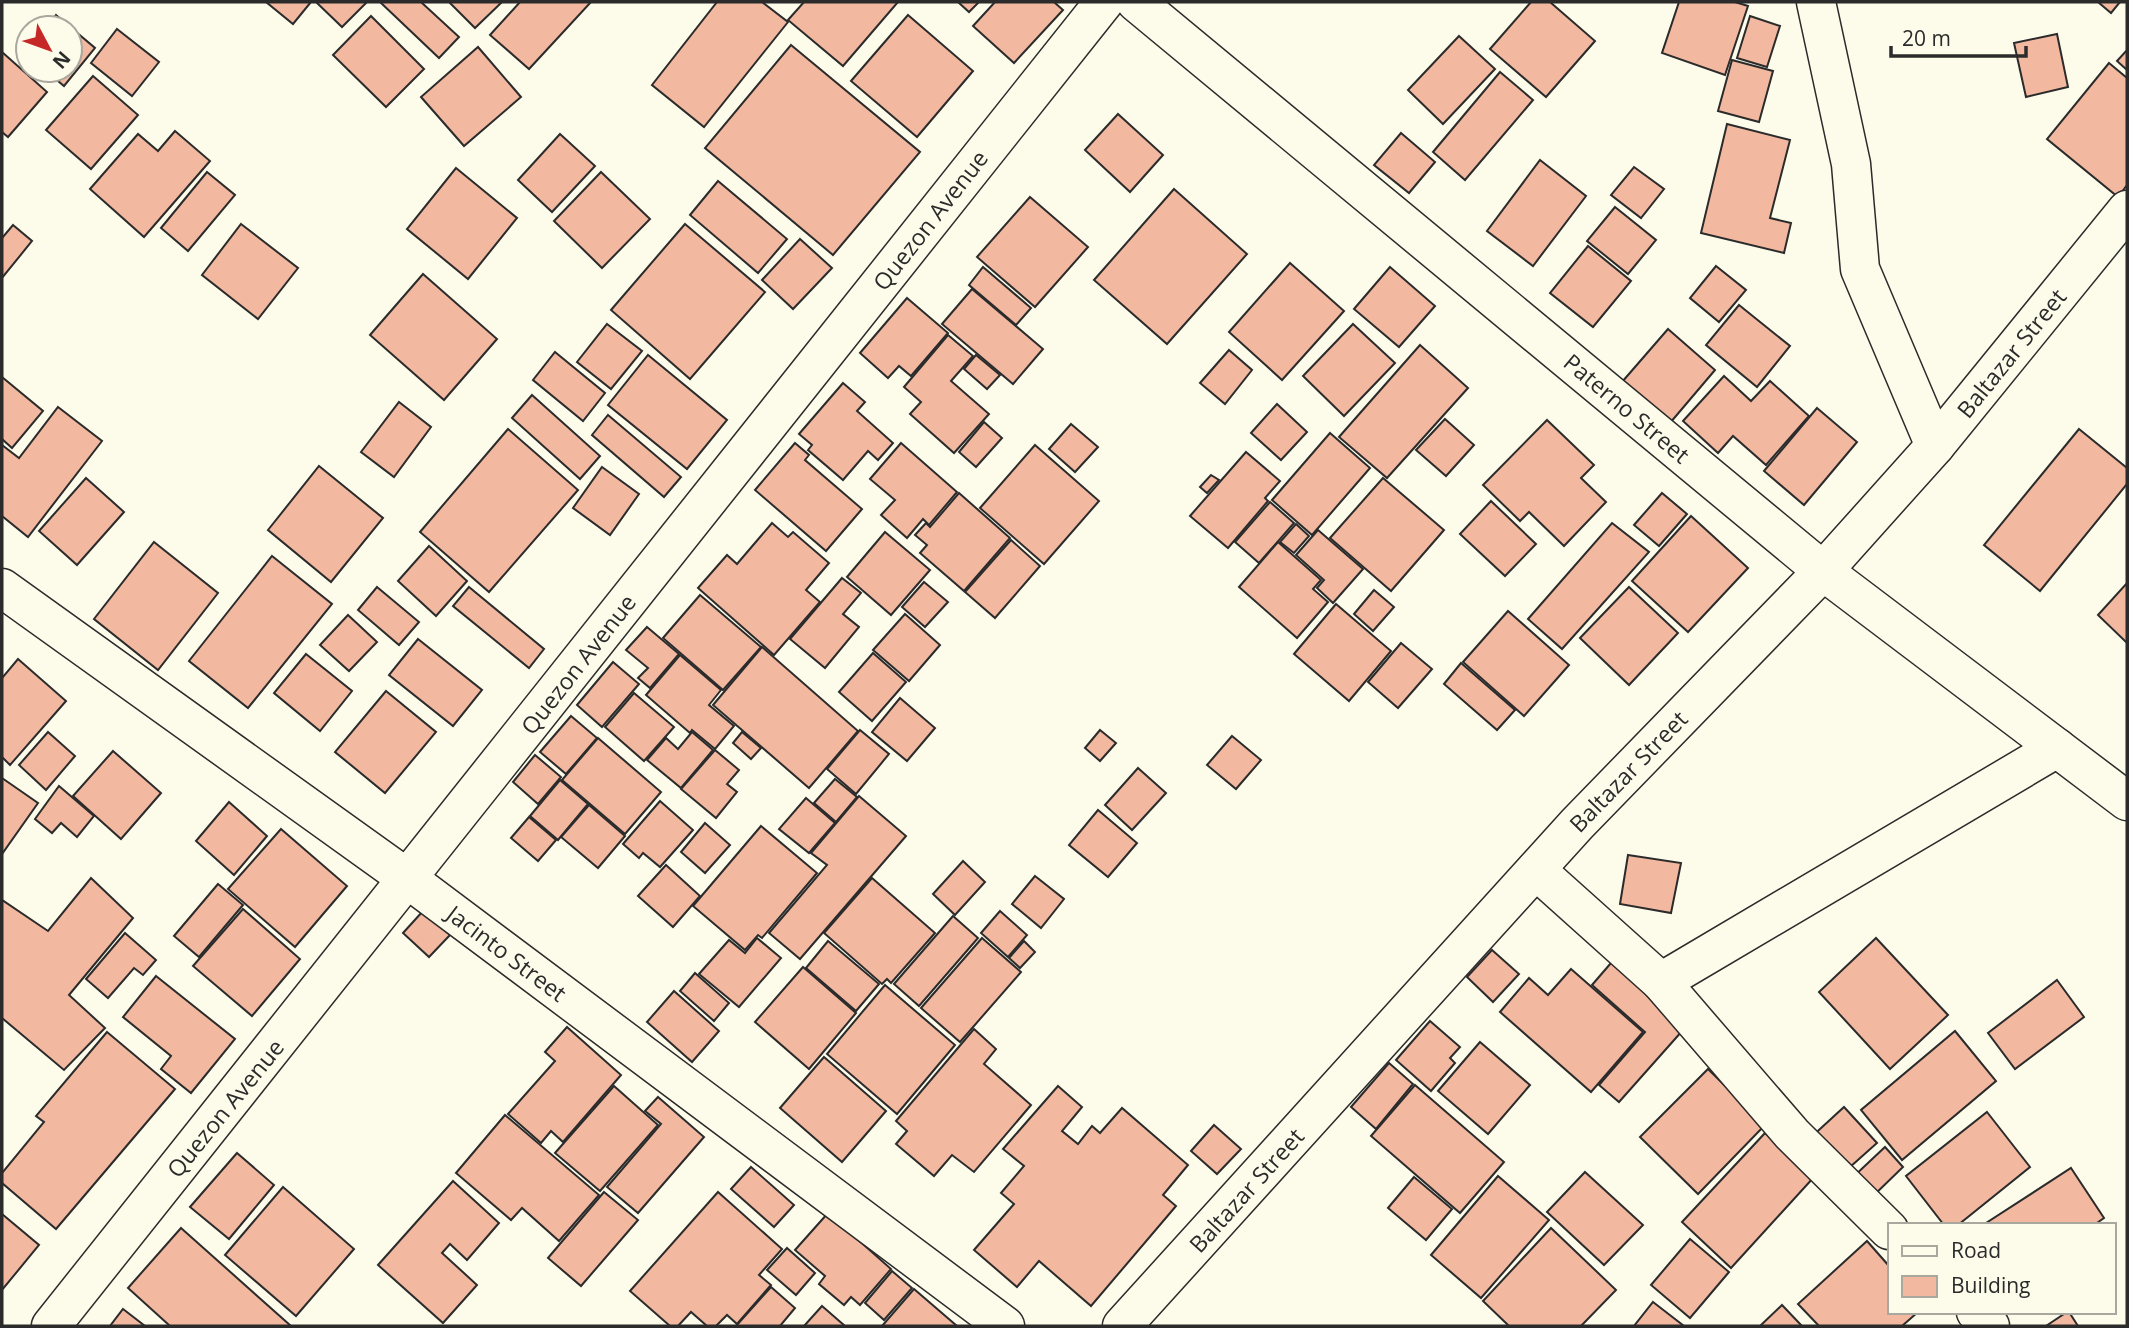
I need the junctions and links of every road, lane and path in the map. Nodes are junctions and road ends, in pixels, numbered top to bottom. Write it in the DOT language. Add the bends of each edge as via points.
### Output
graph roads {
  1 [pos="1104,2"];
  2 [pos="1136,2"];
  3 [pos="1816,2"];
  4 [pos="2127,210"];
  5 [pos="1935,446"];
  6 [pos="1823,571"];
  7 [pos="2,588"];
  8 [pos="2057,748"];
  9 [pos="2127,802"];
  10 [pos="1536,870"];
  11 [pos="408,879"];
  12 [pos="1661,982"];
  13 [pos="1888,1229"];
  14 [pos="51,1326"];
  15 [pos="1005,1326"];
  16 [pos="1122,1326"];
  1 -- 11 [label="street, Quezon Avenue"];
  2 -- 6 [label="street, Paterno Street"];
  3 -- 5 [label="street" via="1851,164 1860,269"];
  4 -- 5 [label="street, Baltazar Street"];
  5 -- 6 [label="street, Baltazar Street"];
  6 -- 8 [label="street, Paterno Street"];
  6 -- 10 [label="street, Baltazar Street"];
  7 -- 11 [label="street, Jacinto Street"];
  8 -- 9 [label="street, Paterno Street"];
  8 -- 12 [label="street"];
  10 -- 12 [label="street"];
  10 -- 16 [label="street, Baltazar Street"];
  11 -- 14 [label="street, Quezon Avenue"];
  11 -- 15 [label="street, Jacinto Street"];
  12 -- 13 [label="street" via="1792,1134"];
}
